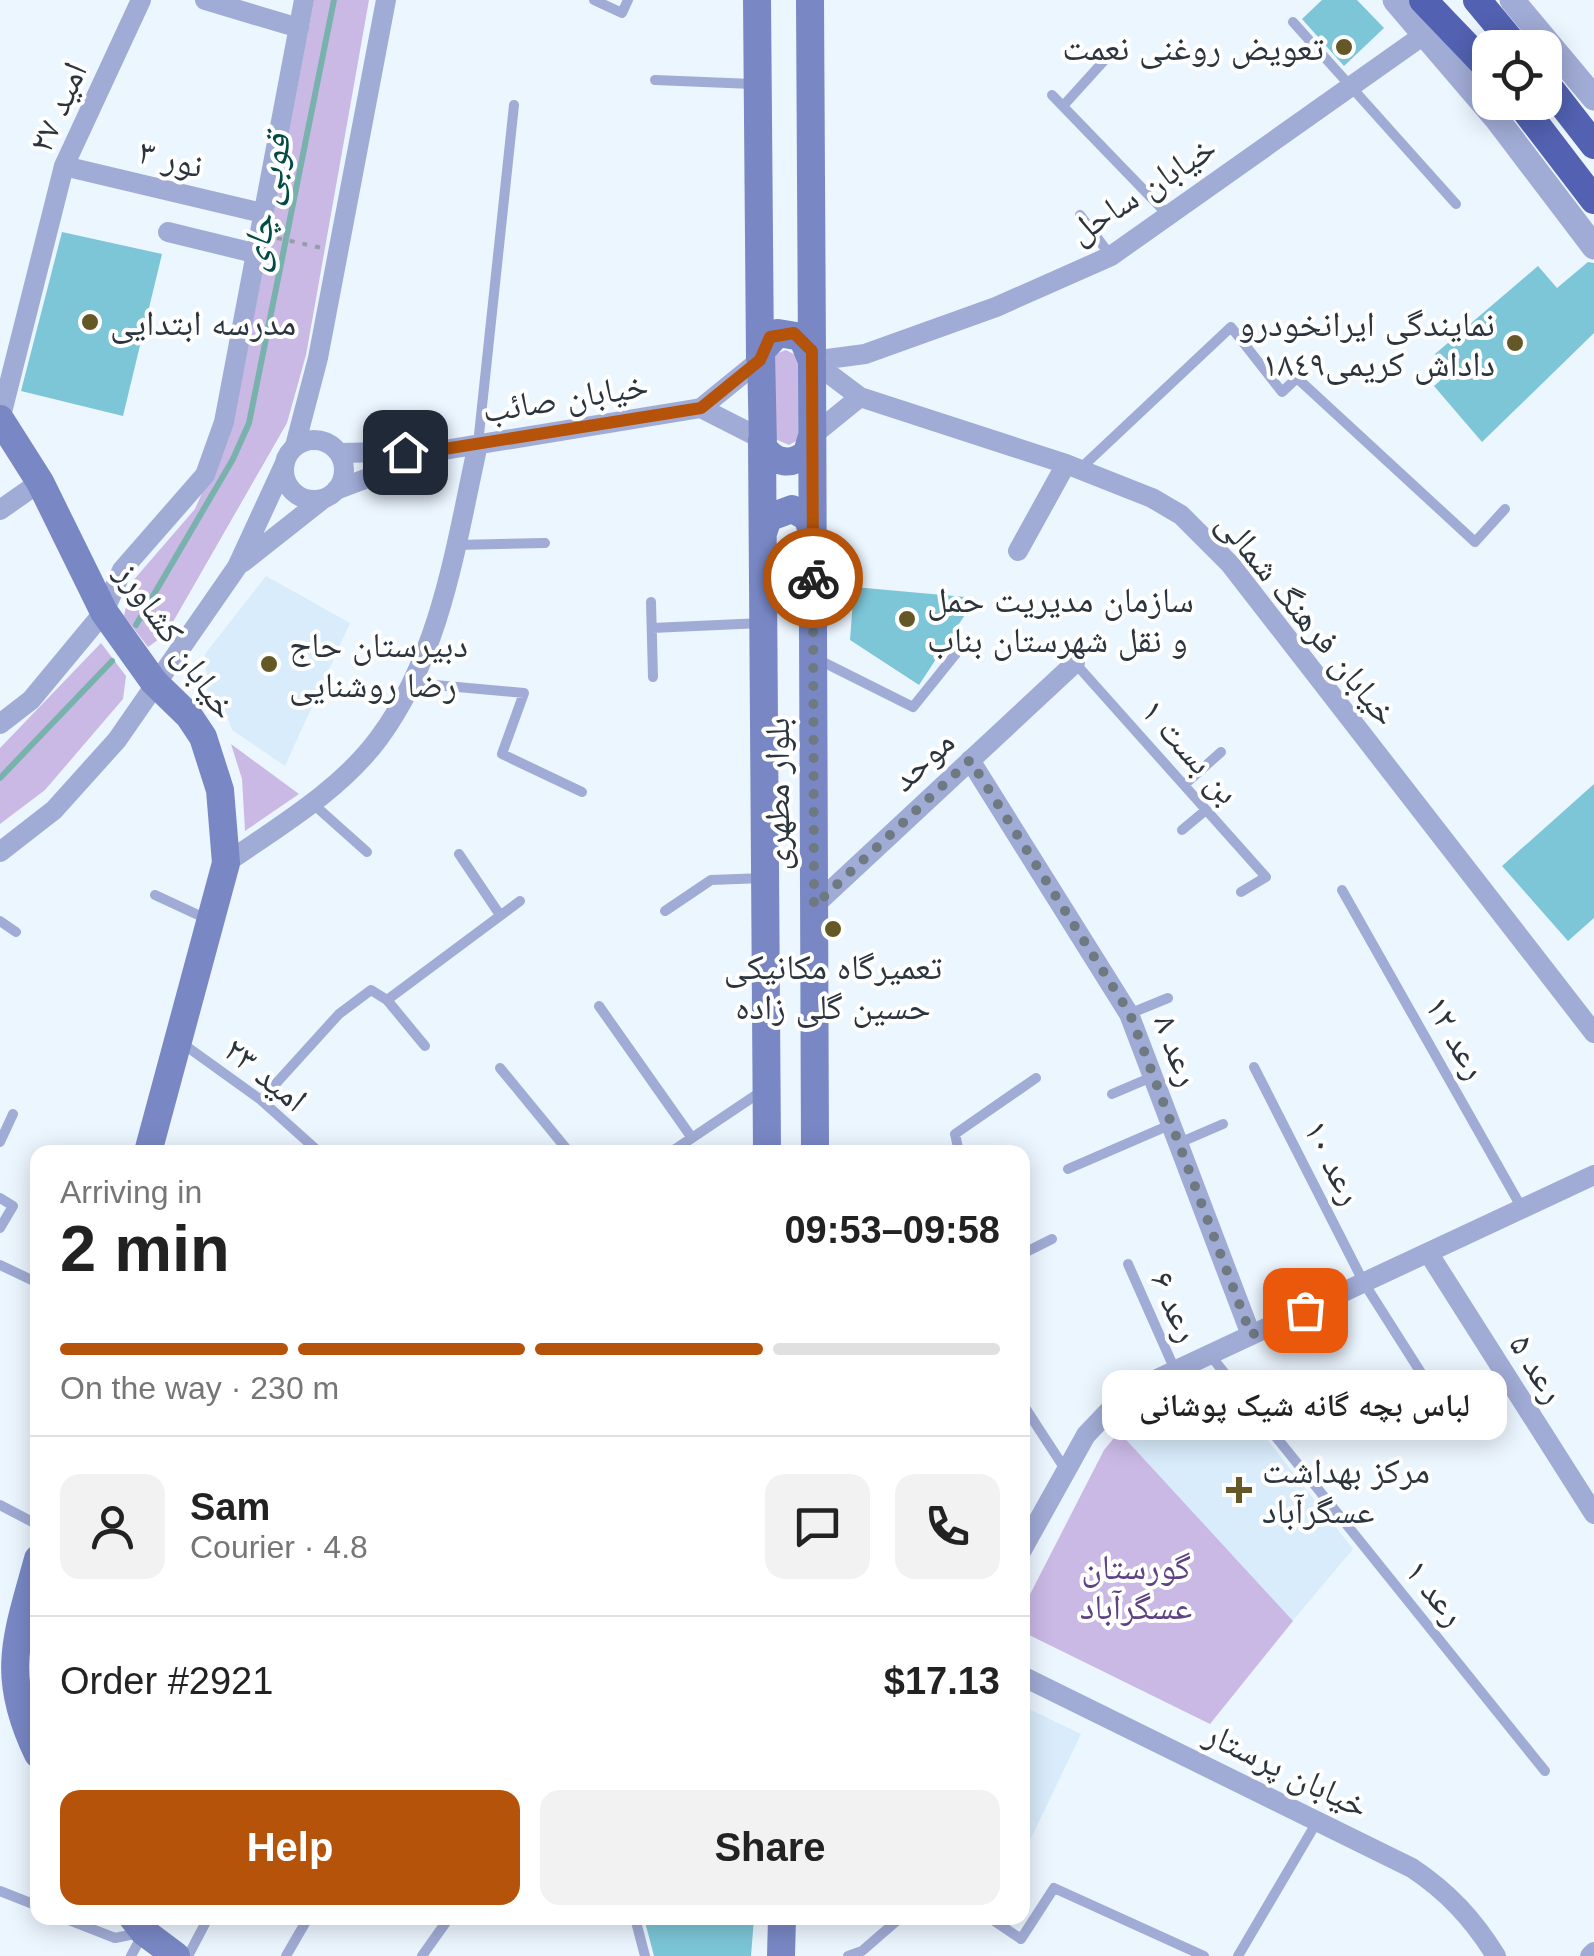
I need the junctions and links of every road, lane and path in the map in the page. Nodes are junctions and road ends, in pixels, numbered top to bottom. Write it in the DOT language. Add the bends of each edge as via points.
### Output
graph roads {
  1 [pos="142,0"];
  2 [pos="205,0"];
  3 [pos="304,0"];
  4 [pos="386,0"];
  5 [pos="594,0"];
  6 [pos="628,0"];
  7 [pos="758,0"];
  8 [pos="810,0"];
  9 [pos="1395,0"];
  10 [pos="1422,0"];
  11 [pos="1476,0"];
  12 [pos="1507,7"];
  13 [pos="1293,22"];
  14 [pos="299,28"];
  15 [pos="1519,30"];
  16 [pos="1425,34"];
  17 [pos="1112,52"];
  18 [pos="1472,53"];
  19 [pos="1472,60"];
  20 [pos="654,80"];
  21 [pos="758,84"];
  22 [pos="1351,85"];
  23 [pos="1052,94"];
  24 [pos="1594,98"];
  25 [pos="1562,104"];
  26 [pos="514,105"];
  27 [pos="1063,106"];
  28 [pos="1533,120"];
  29 [pos="1594,145"];
  30 [pos="64,166"];
  31 [pos="1594,200"];
  32 [pos="1456,204"];
  33 [pos="1080,215"];
  34 [pos="1168,215"];
  35 [pos="168,232"];
  36 [pos="258,233"];
  37 [pos="1594,247"];
  38 [pos="338,251"];
  39 [pos="811,255"];
  40 [pos="759,256"];
  41 [pos="1111,256"];
  42 [pos="760,360"];
  43 [pos="812,362"];
  44 [pos="860,396"];
  45 [pos="701,408"];
  46 [pos="0,419"];
  47 [pos="812,436"];
  48 [pos="762,439"];
  49 [pos="478,444"];
  50 [pos="438,450"];
  51 [pos="339,453"];
  52 [pos="290,454"];
  53 [pos="1073,466"];
  54 [pos="40,482"];
  55 [pos="330,495"];
  56 [pos="1506,509"];
  57 [pos="0,510"];
  58 [pos="762,533"];
  59 [pos="812,533"];
  60 [pos="545,544"];
  61 [pos="455,546"];
  62 [pos="1018,551"];
  63 [pos="236,567"];
  64 [pos="652,602"];
  65 [pos="104,612"];
  66 [pos="764,623"];
  67 [pos="652,628"];
  68 [pos="958,651"];
  69 [pos="813,656"];
  70 [pos="1075,663"];
  71 [pos="652,677"];
  72 [pos="154,682"];
  73 [pos="413,683"];
  74 [pos="0,724"];
  75 [pos="1221,752"];
  76 [pos="970,760"];
  77 [pos="1184,785"];
  78 [pos="582,792"];
  79 [pos="312,802"];
  80 [pos="1206,810"];
  81 [pos="1182,830"];
  82 [pos="0,852"];
  83 [pos="367,852"];
  84 [pos="458,854"];
  85 [pos="226,863"];
  86 [pos="765,878"];
  87 [pos="1342,890"];
  88 [pos="1241,892"];
  89 [pos="155,895"];
  90 [pos="520,901"];
  91 [pos="814,906"];
  92 [pos="665,911"];
  93 [pos="500,915"];
  94 [pos="0,920"];
  95 [pos="210,920"];
  96 [pos="16,932"];
  97 [pos="1168,998"];
  98 [pos="386,1000"];
  99 [pos="599,1006"];
  100 [pos="1130,1014"];
  101 [pos="1594,1033"];
  102 [pos="178,1040"];
  103 [pos="424,1046"];
  104 [pos="1254,1066"];
  105 [pos="500,1068"];
  106 [pos="1153,1076"];
  107 [pos="1036,1078"];
  108 [pos="767,1088"];
  109 [pos="1112,1094"];
  110 [pos="261,1100"];
  111 [pos="13,1114"];
  112 [pos="1223,1124"];
  113 [pos="1175,1134"];
  114 [pos="692,1138"];
  115 [pos="0,1142"];
  116 [pos="150,1145"];
  117 [pos="311,1145"];
  118 [pos="562,1145"];
  119 [pos="682,1145"];
  120 [pos="768,1145"];
  121 [pos="815,1145"];
  122 [pos="957,1145"];
  123 [pos="1068,1169"];
  124 [pos="1594,1176"];
  125 [pos="0,1198"];
  126 [pos="1524,1211"];
  127 [pos="0,1228"];
  128 [pos="1052,1239"];
  129 [pos="1030,1250"];
  130 [pos="1429,1254"];
  131 [pos="1128,1264"];
  132 [pos="0,1265"];
  133 [pos="30,1279"];
  134 [pos="1364,1283"];
  135 [pos="1251,1335"];
  136 [pos="1210,1354"];
  137 [pos="1175,1370"];
  138 [pos="1437,1398"];
  139 [pos="1030,1415"];
  140 [pos="1066,1470"];
  141 [pos="0,1505"];
  142 [pos="1594,1514"];
  143 [pos="30,1521"];
  144 [pos="1030,1535"];
  145 [pos="30,1583"];
  146 [pos="5,1659"];
  147 [pos="1030,1680"];
  148 [pos="30,1735"];
  149 [pos="1545,1771"];
  150 [pos="1319,1819"];
  151 [pos="0,1891"];
  152 [pos="30,1903"];
  153 [pos="82,1925"];
  154 [pos="204,1925"];
  155 [pos="304,1925"];
  156 [pos="443,1925"];
  157 [pos="636,1925"];
  158 [pos="782,1925"];
  159 [pos="892,1925"];
  160 [pos="1000,1925"];
  161 [pos="136,1935"];
  162 [pos="176,1956"];
  163 [pos="188,1956"];
  164 [pos="286,1956"];
  165 [pos="422,1956"];
  166 [pos="645,1956"];
  167 [pos="781,1956"];
  168 [pos="848,1956"];
  169 [pos="1204,1956"];
  170 [pos="1238,1956"];
  171 [pos="1496,1956"];
  1 -- 30 [label="street, امید ۲۷"];
  2 -- 14 [label="street"];
  3 -- 14 [label="street"];
  4 -- 38 [label="street"];
  5 -- 6 [label="lane" via="622,13"];
  7 -- 21 [label="main road"];
  8 -- 39 [label="main road"];
  9 -- 16 [label="street"];
  10 -- 18 [label="highway"];
  11 -- 12 [label="highway"];
  12 -- 15 [label="street"];
  12 -- 24 [label="street"];
  13 -- 22 [label="lane"];
  14 -- 36 [label="street"];
  16 -- 19 [label="street"];
  16 -- 22 [label="street, خیابان ساحل"];
  16 -- 37 [label="street"];
  17 -- 27 [label="lane"];
  20 -- 21 [label="lane"];
  21 -- 40 [label="main road"];
  22 -- 32 [label="lane"];
  22 -- 34 [label="street, خیابان ساحل"];
  23 -- 27 [label="lane"];
  25 -- 29 [label="highway"];
  26 -- 49 [label="lane"];
  27 -- 34 [label="lane"];
  28 -- 31 [label="highway"];
  30 -- 36 [label="street, نور ۳"];
  30 -- 46 [label="street, امید ۲۷"];
  33 -- 41 [label="lane"];
  34 -- 41 [label="street, خیابان ساحل"];
  35 -- 36 [label="street"];
  36 -- 38 [label="path"];
  36 -- 65 [label="street" via="224,422 205,476 122,570"];
  38 -- 52 [label="street"];
  39 -- 40 [label="main road" via="805,270 790,278 773,276"];
  39 -- 43 [label="main road"];
  40 -- 42 [label="main road"];
  41 -- 43 [label="street, خیابان ساحل" via="865,354"];
  42 -- 43 [label="main road" via="764,344 786,332 808,343"];
  42 -- 45 [label="street, خیابان صائب"];
  42 -- 48 [label="main road, بلوار مطهری"];
  43 -- 44 [label="street, خیابان فرهنگ شمالی"];
  43 -- 47 [label="main road, بلوار مطهری"];
  44 -- 47 [label="street"];
  44 -- 53 [label="street, خیابان فرهنگ شمالی"];
  45 -- 48 [label="street, خیابان صائب"];
  45 -- 49 [label="street, خیابان صائب"];
  46 -- 54 [label="main road, خیابان کشاورز"];
  47 -- 48 [label="main road" via="808,453 792,462 768,454"];
  47 -- 59 [label="main road, بلوار مطهری"];
  48 -- 58 [label="main road, بلوار مطهری"];
  49 -- 50 [label="street, خیابان صائب"];
  49 -- 61 [label="street"];
  50 -- 51 [label="street, خیابان صائب"];
  50 -- 55 [label="street, خیابان صائب"];
  51 -- 52 [label="street" via="324,442"];
  51 -- 55 [label="street" via="344,468"];
  52 -- 55 [label="street" via="286,481 297,495"];
  52 -- 63 [label="street"];
  53 -- 56 [label="lane" via="1231,326 1282,392 1297,378 1475,542"];
  53 -- 62 [label="street"];
  53 -- 101 [label="street, خیابان فرهنگ شمالی" via="1182,515 1230,564"];
  54 -- 57 [label="street"];
  54 -- 65 [label="main road, خیابان کشاورز"];
  55 -- 63 [label="street, خیابان صائب"];
  58 -- 59 [label="main road" via="768,518 792,508 807,516"];
  58 -- 66 [label="main road, بلوار مطهری"];
  59 -- 69 [label="main road, بلوار مطهری"];
  60 -- 61 [label="lane"];
  61 -- 73 [label="street"];
  63 -- 72 [label="street"];
  64 -- 67 [label="lane"];
  65 -- 72 [label="main road, خیابان کشاورز"];
  65 -- 74 [label="street" via="31,700"];
  66 -- 67 [label="lane"];
  66 -- 86 [label="main road, بلوار مطهری"];
  67 -- 71 [label="lane"];
  68 -- 69 [label="lane" via="913,707"];
  69 -- 91 [label="main road, بلوار مطهری"];
  70 -- 76 [label="street, موحد"];
  70 -- 77 [label="lane, بن بست ۱"];
  72 -- 82 [label="street" via="117,740 67,796"];
  72 -- 85 [label="main road, خیابان کشاورز" via="190,716 210,752 225,813"];
  73 -- 78 [label="lane" via="524,693 502,754"];
  73 -- 79 [label="street" via="378,740"];
  75 -- 77 [label="lane"];
  76 -- 91 [label="street, موحد"];
  76 -- 100 [label="street, رعد ۸"];
  77 -- 80 [label="lane, بن بست ۱"];
  79 -- 83 [label="lane"];
  79 -- 85 [label="street"];
  80 -- 81 [label="lane"];
  80 -- 88 [label="lane, بن بست ۱" via="1266,876"];
  84 -- 93 [label="lane"];
  85 -- 95 [label="main road, خیابان کشاورز"];
  86 -- 92 [label="lane" via="711,880"];
  86 -- 108 [label="main road, بلوار مطهری"];
  87 -- 126 [label="lane, رعد ۱۲"];
  89 -- 95 [label="lane"];
  90 -- 93 [label="lane"];
  91 -- 121 [label="main road, بلوار مطهری"];
  93 -- 98 [label="lane"];
  94 -- 96 [label="lane"];
  95 -- 102 [label="main road, خیابان کشاورز"];
  97 -- 100 [label="lane"];
  98 -- 103 [label="lane"];
  98 -- 110 [label="lane" via="371,990 338,1014"];
  99 -- 114 [label="lane"];
  100 -- 106 [label="street, رعد ۸"];
  102 -- 110 [label="lane, امید ۲۳"];
  102 -- 116 [label="main road, خیابان کشاورز"];
  104 -- 134 [label="lane, رعد ۱۰"];
  105 -- 118 [label="lane"];
  106 -- 109 [label="lane"];
  106 -- 113 [label="street, رعد ۸"];
  107 -- 122 [label="lane" via="955,1134"];
  108 -- 114 [label="lane"];
  108 -- 120 [label="main road, بلوار مطهری"];
  110 -- 117 [label="lane, امید ۲۳"];
  111 -- 115 [label="lane"];
  112 -- 113 [label="lane"];
  113 -- 123 [label="lane"];
  113 -- 135 [label="street, رعد ۸"];
  114 -- 119 [label="lane"];
  124 -- 126 [label="street"];
  125 -- 127 [label="lane" via="13,1206"];
  126 -- 130 [label="street"];
  128 -- 129 [label="lane"];
  130 -- 134 [label="street"];
  130 -- 142 [label="street, رعد ۵"];
  131 -- 137 [label="lane, رعد ۶"];
  132 -- 133 [label="lane"];
  134 -- 135 [label="street"];
  134 -- 138 [label="lane, رعد ۱۰"];
  135 -- 136 [label="street"];
  136 -- 137 [label="street"];
  136 -- 149 [label="lane, رعد ۱"];
  137 -- 140 [label="street" via="1111,1405"];
  139 -- 140 [label="lane"];
  140 -- 144 [label="street"];
  141 -- 143 [label="lane"];
  145 -- 146 [label="main road"];
  146 -- 148 [label="main road"];
  147 -- 150 [label="street, خیابان پرستار"];
  150 -- 170 [label="lane"];
  150 -- 171 [label="street, خیابان پرستار" via="1433,1882 1475,1923"];
  151 -- 152 [label="lane"];
  153 -- 161 [label="lane" via="114,1938"];
  154 -- 163 [label="lane"];
  155 -- 164 [label="lane"];
  156 -- 165 [label="lane"];
  157 -- 166 [label="lane"];
  158 -- 167 [label="main road"];
  159 -- 168 [label="lane"];
  160 -- 169 [label="lane" via="1021,1939 1054,1888"];
  161 -- 162 [label="main road"];
}
